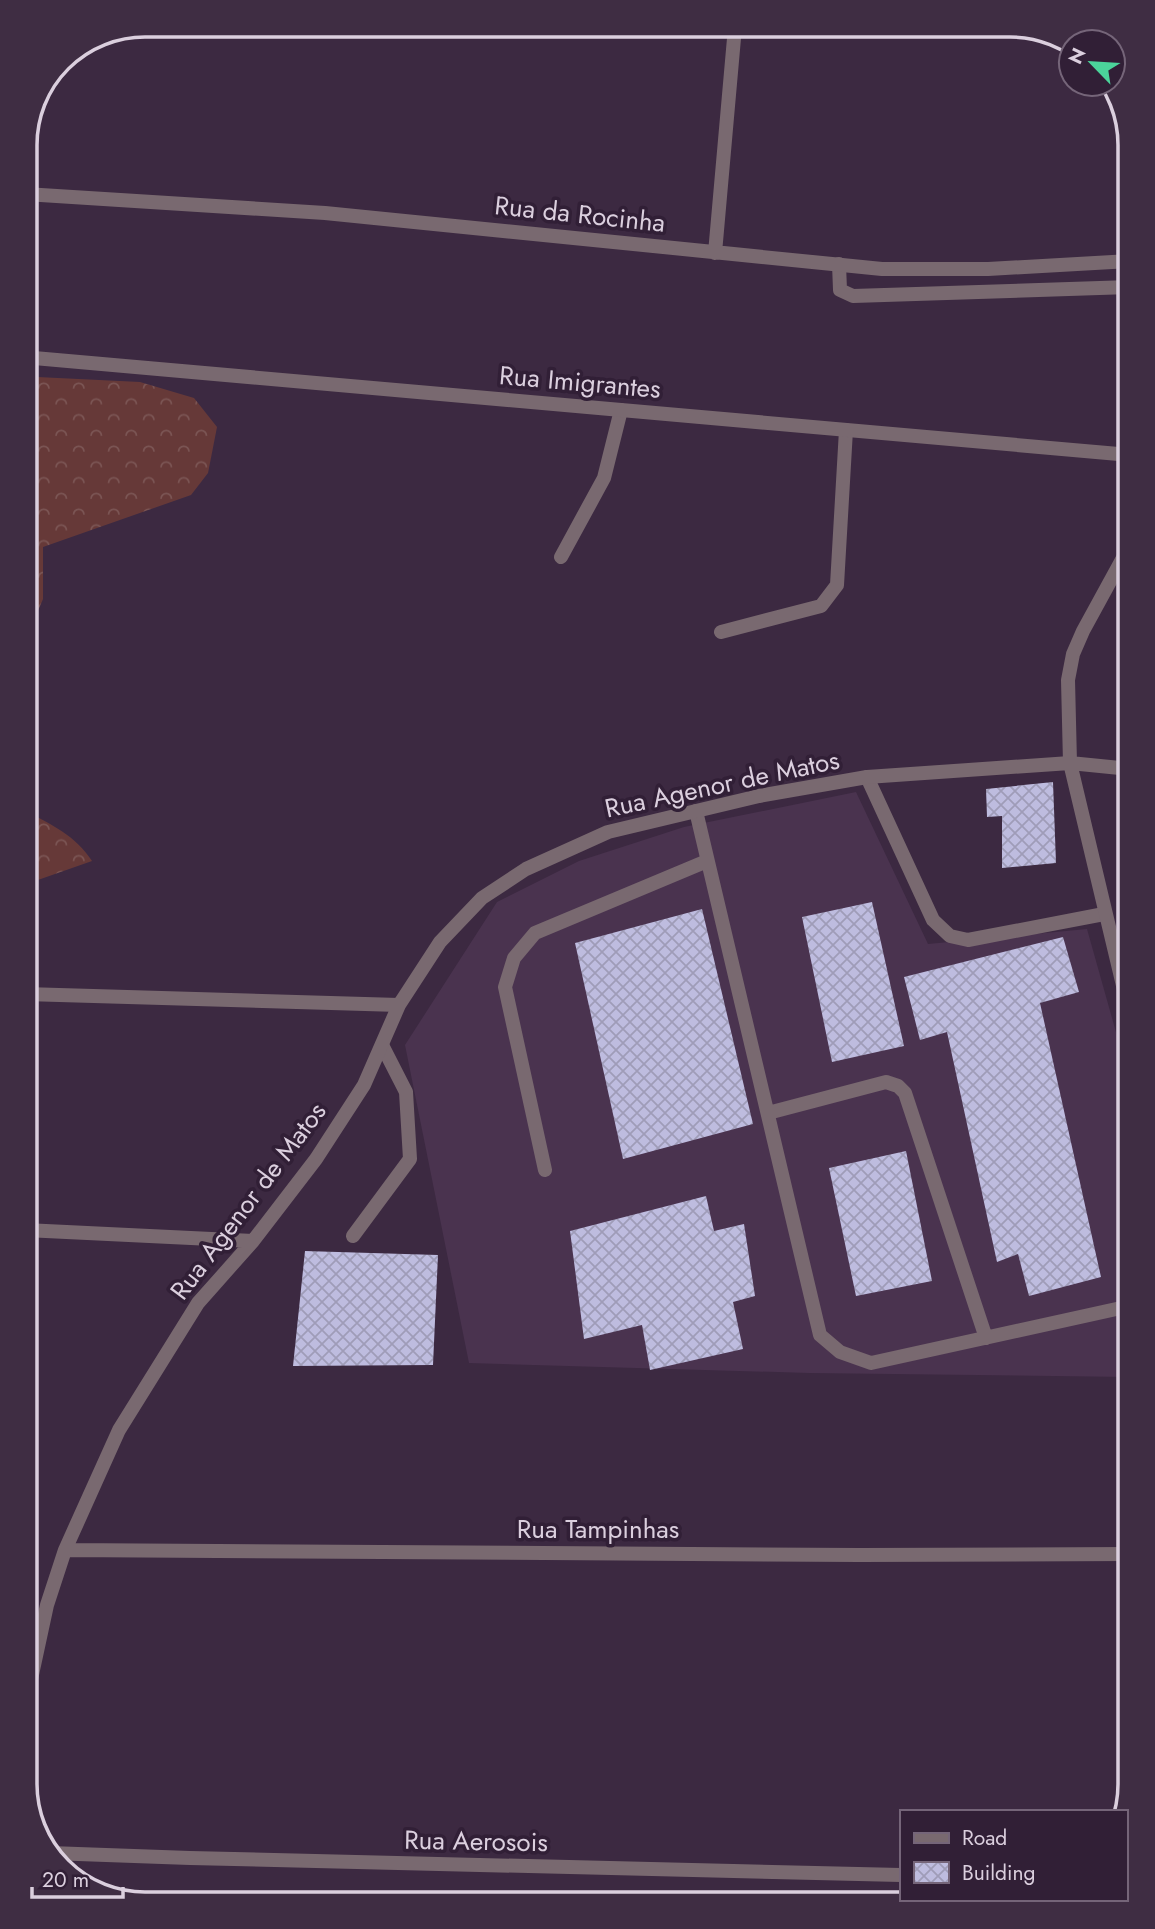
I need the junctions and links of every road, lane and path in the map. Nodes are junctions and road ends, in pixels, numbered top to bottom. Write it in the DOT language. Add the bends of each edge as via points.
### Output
graph roads {
  1 [pos="734,37"];
  2 [pos="37,195"];
  3 [pos="715,253"];
  4 [pos="1118,262"];
  5 [pos="839,264"];
  6 [pos="1118,287"];
  7 [pos="37,358"];
  8 [pos="621,410"];
  9 [pos="846,429"];
  10 [pos="1118,454"];
  11 [pos="561,557"];
  12 [pos="1118,567"];
  13 [pos="722,632"];
  14 [pos="1070,763"];
  15 [pos="1118,768"];
  16 [pos="867,777"];
  17 [pos="696,811"];
  18 [pos="707,861"];
  19 [pos="1104,914"];
  20 [pos="1118,968"];
  21 [pos="37,994"];
  22 [pos="399,1005"];
  23 [pos="382,1045"];
  24 [pos="768,1113"];
  25 [pos="545,1170"];
  26 [pos="37,1231"];
  27 [pos="354,1236"];
  28 [pos="253,1241"];
  29 [pos="1118,1309"];
  30 [pos="986,1338"];
  31 [pos="65,1550"];
  32 [pos="1118,1554"];
  33 [pos="37,1649"];
  34 [pos="63,1853"];
  35 [pos="900,1875"];
  1 -- 3 [label="street"];
  2 -- 3 [label="street, Rua da Rocinha" via="326,213"];
  3 -- 5 [label="street, Rua da Rocinha"];
  4 -- 5 [label="street, Rua da Rocinha" via="988,269 882,269"];
  5 -- 6 [label="street" via="840,290 853,296"];
  7 -- 8 [label="street, Rua Imigrantes"];
  8 -- 9 [label="street, Rua Imigrantes"];
  8 -- 11 [label="street" via="604,478"];
  9 -- 10 [label="street, Rua Imigrantes"];
  9 -- 13 [label="street" via="837,585 821,606"];
  12 -- 14 [label="street" via="1073,654 1068,680"];
  14 -- 15 [label="street, Rua Agenor de Matos"];
  14 -- 16 [label="street, Rua Agenor de Matos"];
  14 -- 19 [label="street"];
  16 -- 17 [label="street, Rua Agenor de Matos"];
  16 -- 19 [label="street" via="933,920 950,936 968,940"];
  17 -- 18 [label="street"];
  17 -- 22 [label="street, Rua Agenor de Matos" via="608,832 526,869 482,898 440,942"];
  18 -- 24 [label="street"];
  18 -- 25 [label="street" via="535,933 514,958 505,987"];
  19 -- 20 [label="street"];
  21 -- 22 [label="street"];
  22 -- 23 [label="street, Rua Agenor de Matos"];
  23 -- 27 [label="street" via="406,1092 410,1159"];
  23 -- 28 [label="street, Rua Agenor de Matos" via="364,1085 316,1159"];
  24 -- 30 [label="street" via="887,1082 905,1093"];
  24 -- 30 [label="street" via="820,1335 840,1352 871,1363"];
  26 -- 28 [label="street"];
  28 -- 31 [label="street, Rua Agenor de Matos" via="198,1303 119,1430"];
  29 -- 30 [label="street"];
  31 -- 32 [label="street, Rua Tampinhas"];
  31 -- 33 [label="street, Rua Agenor de Matos"];
  34 -- 35 [label="street, Rua Aerosois"];
}
